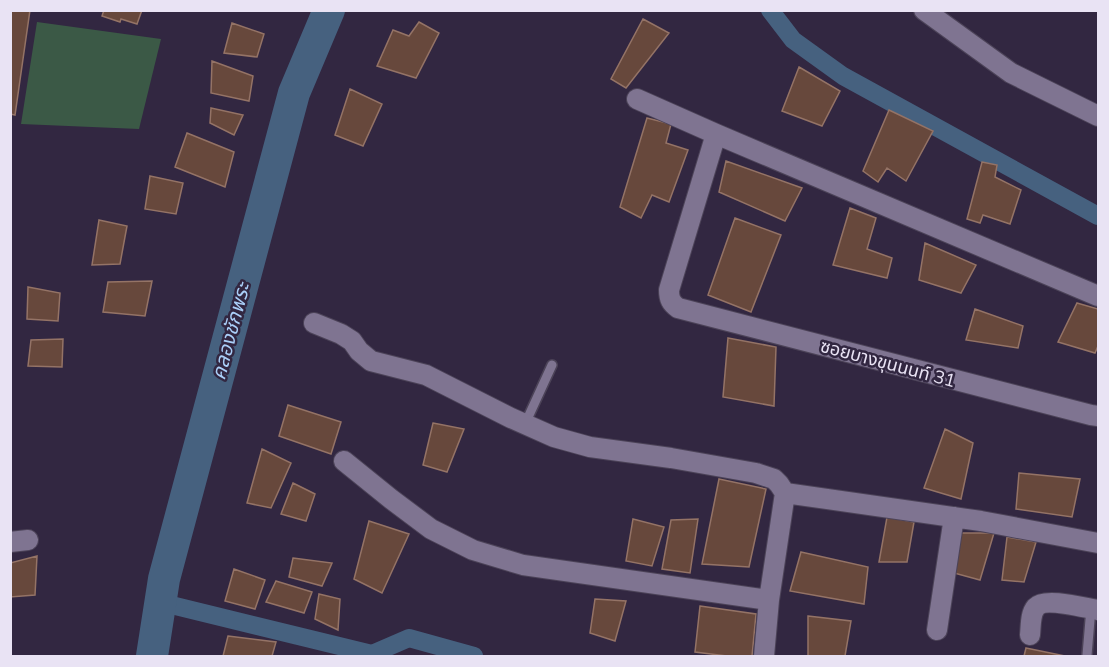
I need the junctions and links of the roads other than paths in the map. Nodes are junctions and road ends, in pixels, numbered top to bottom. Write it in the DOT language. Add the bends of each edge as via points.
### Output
graph roads {
  1 [pos="924,10"];
  2 [pos="637,99"];
  3 [pos="1098,116"];
  4 [pos="716,134"];
  5 [pos="1098,296"];
  6 [pos="314,323"];
  7 [pos="552,365"];
  8 [pos="1098,416"];
  9 [pos="525,424"];
  10 [pos="344,461"];
  11 [pos="785,494"];
  12 [pos="954,517"];
  13 [pos="1098,543"];
  14 [pos="769,600"];
  15 [pos="1095,609"];
  16 [pos="938,630"];
  17 [pos="1030,635"];
  18 [pos="1087,655"];
  19 [pos="764,657"];
  1 -- 3 [label="street" via="1011,73"];
  2 -- 4 [label="street"];
  4 -- 5 [label="street"];
  4 -- 8 [label="street, ซอยบางขุนนนท์ 31" via="669,290 669,297 678,308"];
  6 -- 9 [label="street" via="352,341 371,361 426,375"];
  7 -- 9 [label="lane"];
  9 -- 11 [label="street" via="590,447 756,473 774,479"];
  10 -- 14 [label="street" via="431,529 473,549 523,565"];
  11 -- 12 [label="street"];
  11 -- 14 [label="street"];
  12 -- 13 [label="street"];
  12 -- 16 [label="street"];
  14 -- 19 [label="street"];
  15 -- 17 [label="street" via="1041,603 1032,613"];
  15 -- 18 [label="lane"];
}
